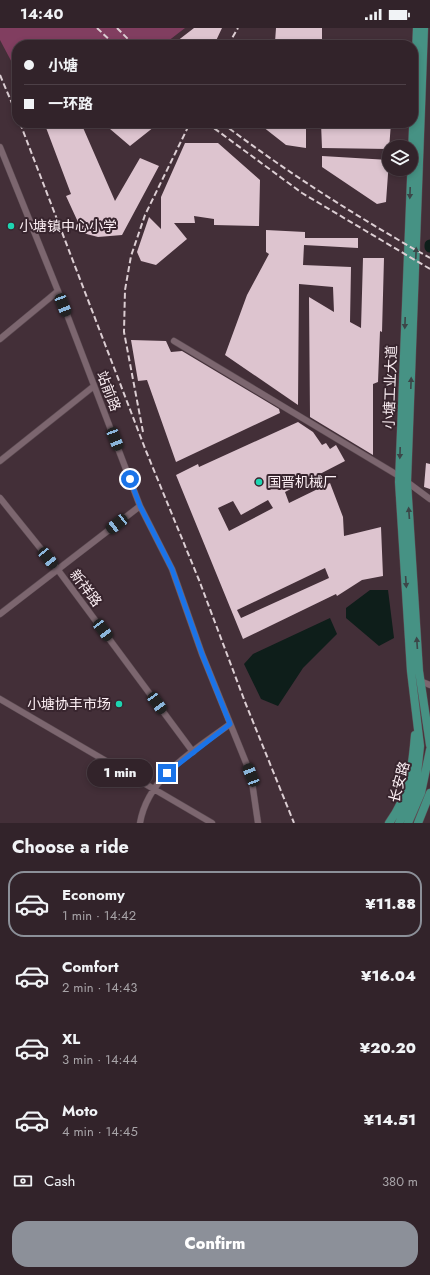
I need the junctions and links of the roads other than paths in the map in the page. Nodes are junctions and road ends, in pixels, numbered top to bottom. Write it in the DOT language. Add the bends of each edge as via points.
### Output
graph roads {
  1 [pos="424,28"];
  2 [pos="0,147"];
  3 [pos="58,291"];
  4 [pos="0,339"];
  5 [pos="174,341"];
  6 [pos="94,386"];
  7 [pos="0,461"];
  8 [pos="399,476"];
  9 [pos="407,482"];
  10 [pos="0,498"];
  11 [pos="430,498"];
  12 [pos="140,506"];
  13 [pos="58,570"];
  14 [pos="0,614"];
  15 [pos="420,681"];
  16 [pos="430,685"];
  17 [pos="430,697"];
  18 [pos="0,699"];
  19 [pos="417,718"];
  20 [pos="230,724"];
  21 [pos="430,745"];
  22 [pos="420,746"];
  23 [pos="430,750"];
  24 [pos="193,752"];
  25 [pos="154,789"];
  26 [pos="430,793"];
  27 [pos="140,823"];
  28 [pos="212,823"];
  29 [pos="258,823"];
  30 [pos="389,823"];
  31 [pos="399,823"];
  32 [pos="408,823"];
  33 [pos="418,823"];
  1 -- 8 [label="main road, 小塘工业大道, one-way"];
  9 -- 1 [label="main road, 小塘工业大道, one-way"];
  2 -- 3 [label="street, 站前路"];
  3 -- 4 [label="street"];
  3 -- 6 [label="street, 站前路"];
  5 -- 8 [label="street"];
  6 -- 7 [label="street"];
  6 -- 12 [label="street, 站前路"];
  8 -- 9 [label="street"];
  8 -- 19 [label="main road, 小塘工业大道, one-way" via="411,672"];
  9 -- 11 [label="street"];
  15 -- 9 [label="main road, 小塘工业大道, one-way"];
  10 -- 13 [label="street, 新祥路"];
  12 -- 13 [label="street"];
  12 -- 20 [label="street, 站前路" via="172,569"];
  13 -- 14 [label="street"];
  13 -- 24 [label="street, 新祥路"];
  15 -- 16 [label="street"];
  15 -- 17 [label="main road"];
  15 -- 21 [label="main road, 小塘工业大道"];
  18 -- 25 [label="street"];
  19 -- 22 [label="main road, 小塘工业大道"];
  19 -- 30 [label="main road" via="408,786 403,801"];
  20 -- 24 [label="street"];
  20 -- 29 [label="street, 站前路" via="251,775"];
  22 -- 31 [label="main road, 长安路" via="416,783"];
  23 -- 32 [label="main road, 长安路" via="421,793"];
  24 -- 25 [label="street" via="167,773"];
  25 -- 27 [label="street"];
  25 -- 28 [label="street"];
  26 -- 33 [label="main road"];
}
